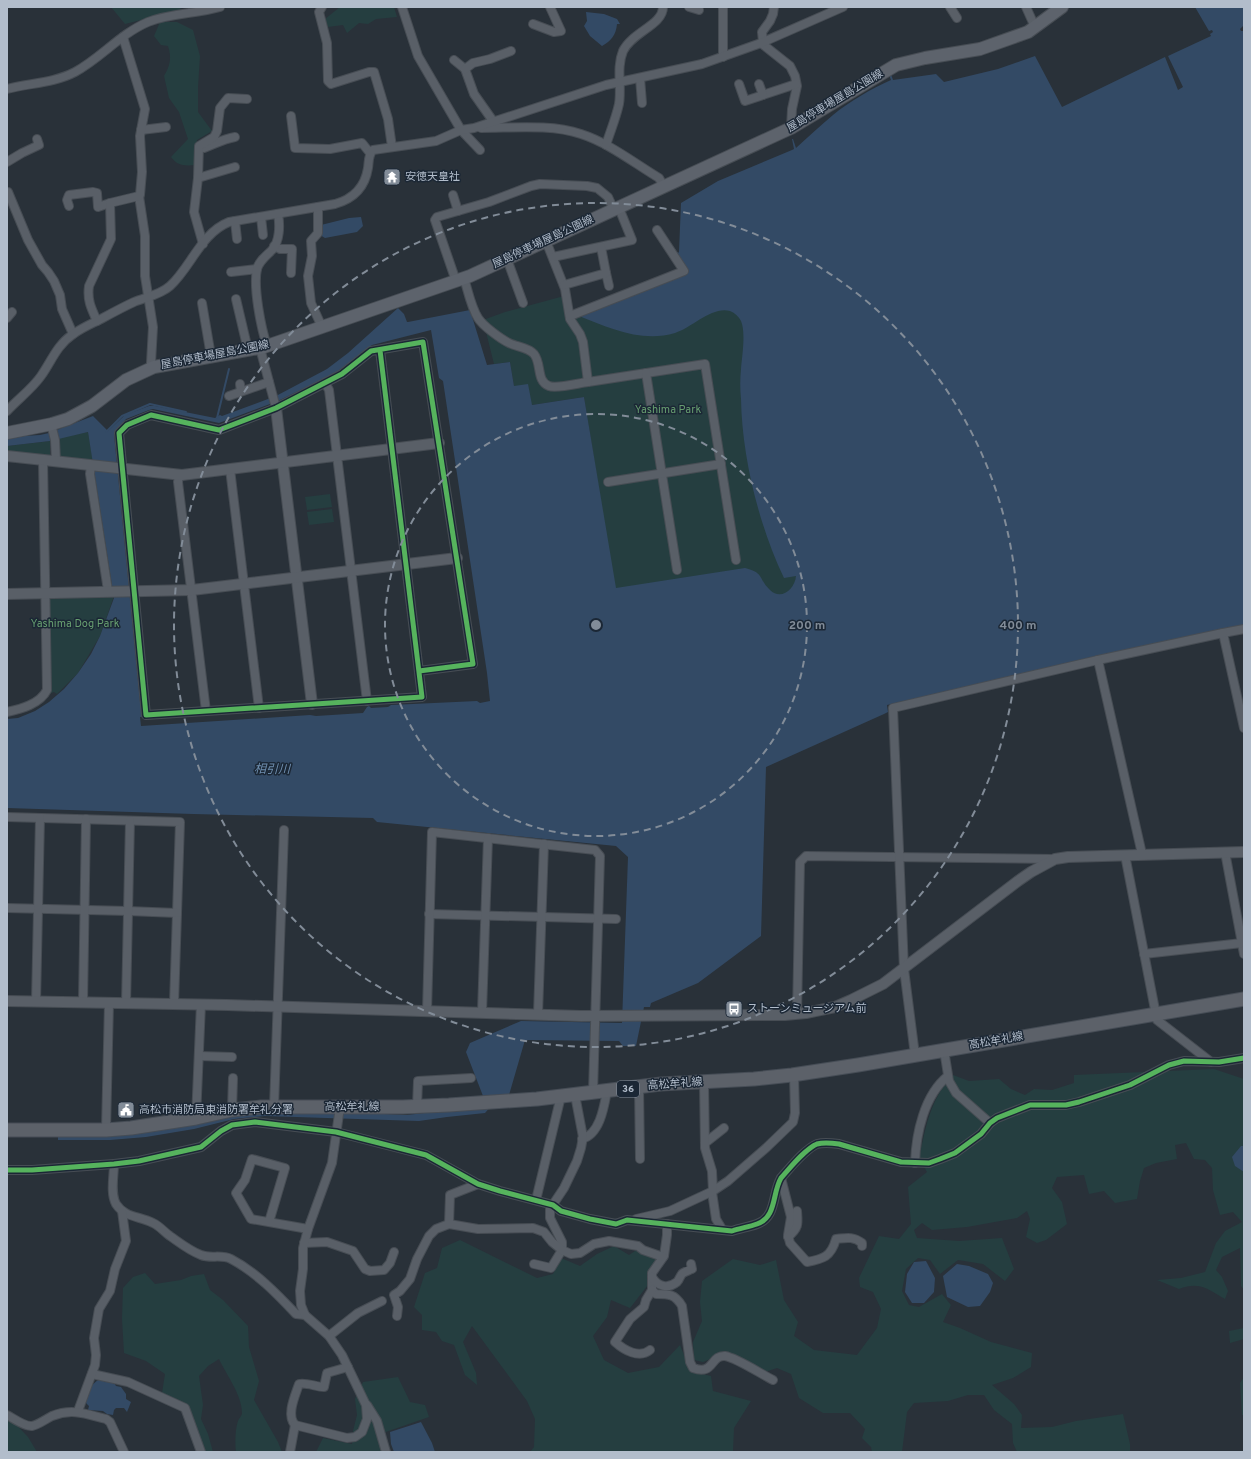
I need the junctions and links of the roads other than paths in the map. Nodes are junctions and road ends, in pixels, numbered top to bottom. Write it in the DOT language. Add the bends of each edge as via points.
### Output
graph roads {
  1 [pos="220,7"];
  2 [pos="322,7"];
  3 [pos="402,7"];
  4 [pos="550,7"];
  5 [pos="663,7"];
  6 [pos="690,7"];
  7 [pos="723,7"];
  8 [pos="774,7"];
  9 [pos="841,7"];
  10 [pos="950,7"];
  11 [pos="1026,7"];
  12 [pos="1062,7"];
  13 [pos="699,10"];
  14 [pos="957,18"];
  15 [pos="533,24"];
  16 [pos="1034,27"];
  17 [pos="123,37"];
  18 [pos="762,43"];
  19 [pos="511,51"];
  20 [pos="723,57"];
  21 [pos="454,60"];
  22 [pos="465,69"];
  23 [pos="640,78"];
  24 [pos="619,82"];
  25 [pos="739,84"];
  26 [pos="759,84"];
  27 [pos="796,84"];
  28 [pos="7,89"];
  29 [pos="763,95"];
  30 [pos="246,99"];
  31 [pos="642,103"];
  32 [pos="291,116"];
  33 [pos="493,121"];
  34 [pos="166,127"];
  35 [pos="474,128"];
  36 [pos="791,128"];
  37 [pos="142,130"];
  38 [pos="461,130"];
  39 [pos="235,137"];
  40 [pos="37,139"];
  41 [pos="606,145"];
  42 [pos="392,147"];
  43 [pos="199,150"];
  44 [pos="480,150"];
  45 [pos="370,153"];
  46 [pos="7,162"];
  47 [pos="235,167"];
  48 [pos="198,178"];
  49 [pos="664,187"];
  50 [pos="7,191"];
  51 [pos="453,195"];
  52 [pos="139,196"];
  53 [pos="110,203"];
  54 [pos="69,206"];
  55 [pos="318,207"];
  56 [pos="616,209"];
  57 [pos="458,211"];
  58 [pos="278,214"];
  59 [pos="261,217"];
  60 [pos="236,221"];
  61 [pos="656,230"];
  62 [pos="263,235"];
  63 [pos="237,239"];
  64 [pos="546,241"];
  65 [pos="203,244"];
  66 [pos="274,246"];
  67 [pos="601,247"];
  68 [pos="553,256"];
  69 [pos="507,259"];
  70 [pos="257,269"];
  71 [pos="231,272"];
  72 [pos="291,273"];
  73 [pos="606,273"];
  74 [pos="460,279"];
  75 [pos="564,286"];
  76 [pos="609,286"];
  77 [pos="149,298"];
  78 [pos="236,299"];
  79 [pos="202,303"];
  80 [pos="523,303"];
  81 [pos="570,316"];
  82 [pos="96,321"];
  83 [pos="322,327"];
  84 [pos="73,334"];
  85 [pos="258,348"];
  86 [pos="380,350"];
  87 [pos="211,356"];
  88 [pos="152,368"];
  89 [pos="646,373"];
  90 [pos="269,382"];
  91 [pos="588,382"];
  92 [pos="325,383"];
  93 [pos="229,396"];
  94 [pos="275,406"];
  95 [pos="7,410"];
  96 [pos="52,427"];
  97 [pos="7,433"];
  98 [pos="439,443"];
  99 [pos="392,449"];
  100 [pos="7,456"];
  101 [pos="337,456"];
  102 [pos="43,460"];
  103 [pos="56,461"];
  104 [pos="283,462"];
  105 [pos="721,464"];
  106 [pos="92,465"];
  107 [pos="120,468"];
  108 [pos="230,469"];
  109 [pos="662,474"];
  110 [pos="179,475"];
  111 [pos="608,482"];
  112 [pos="457,558"];
  113 [pos="736,560"];
  114 [pos="406,564"];
  115 [pos="677,570"];
  116 [pos="351,571"];
  117 [pos="297,578"];
  118 [pos="244,584"];
  119 [pos="192,590"];
  120 [pos="132,591"];
  121 [pos="110,592"];
  122 [pos="46,593"];
  123 [pos="7,594"];
  124 [pos="1244,628"];
  125 [pos="1223,634"];
  126 [pos="1098,660"];
  127 [pos="419,671"];
  128 [pos="367,701"];
  129 [pos="312,704"];
  130 [pos="259,708"];
  131 [pos="206,711"];
  132 [pos="7,712"];
  133 [pos="1244,728"];
  134 [pos="7,818"];
  135 [pos="40,818"];
  136 [pos="86,820"];
  137 [pos="130,821"];
  138 [pos="284,830"];
  139 [pos="488,838"];
  140 [pos="544,844"];
  141 [pos="1225,852"];
  142 [pos="1244,852"];
  143 [pos="1142,854"];
  144 [pos="1125,855"];
  145 [pos="899,858"];
  146 [pos="1056,859"];
  147 [pos="7,908"];
  148 [pos="38,909"];
  149 [pos="84,909"];
  150 [pos="128,911"];
  151 [pos="177,913"];
  152 [pos="429,914"];
  153 [pos="485,916"];
  154 [pos="541,917"];
  155 [pos="598,919"];
  156 [pos="616,919"];
  157 [pos="1242,943"];
  158 [pos="1144,954"];
  159 [pos="1244,954"];
  160 [pos="904,969"];
  161 [pos="1244,999"];
  162 [pos="7,1001"];
  163 [pos="36,1002"];
  164 [pos="83,1003"];
  165 [pos="109,1003"];
  166 [pos="126,1004"];
  167 [pos="174,1004"];
  168 [pos="201,1004"];
  169 [pos="278,1006"];
  170 [pos="427,1011"];
  171 [pos="482,1012"];
  172 [pos="538,1014"];
  173 [pos="797,1014"];
  174 [pos="1156,1014"];
  175 [pos="595,1018"];
  176 [pos="944,1050"];
  177 [pos="915,1055"];
  178 [pos="199,1056"];
  179 [pos="232,1057"];
  180 [pos="1244,1058"];
  181 [pos="1211,1062"];
  182 [pos="794,1075"];
  183 [pos="948,1076"];
  184 [pos="233,1078"];
  185 [pos="472,1078"];
  186 [pos="704,1082"];
  187 [pos="639,1087"];
  188 [pos="607,1091"];
  189 [pos="593,1093"];
  190 [pos="568,1095"];
  191 [pos="274,1107"];
  192 [pos="417,1107"];
  193 [pos="340,1108"];
  194 [pos="232,1110"];
  195 [pos="196,1118"];
  196 [pos="990,1123"];
  197 [pos="724,1128"];
  198 [pos="7,1130"];
  199 [pos="106,1130"];
  200 [pos="336,1132"];
  201 [pos="582,1139"];
  202 [pos="705,1143"];
  203 [pos="640,1159"];
  204 [pos="915,1163"];
  205 [pos="114,1164"];
  206 [pos="7,1170"];
  207 [pos="781,1178"];
  208 [pos="478,1184"];
  209 [pos="713,1192"];
  210 [pos="536,1200"];
  211 [pos="553,1205"];
  212 [pos="122,1210"];
  213 [pos="797,1211"];
  214 [pos="627,1220"];
  215 [pos="268,1222"];
  216 [pos="450,1224"];
  217 [pos="667,1224"];
  218 [pos="308,1229"];
  219 [pos="722,1229"];
  220 [pos="788,1237"];
  221 [pos="304,1243"];
  222 [pos="862,1246"];
  223 [pos="562,1250"];
  224 [pos="394,1252"];
  225 [pos="663,1257"];
  226 [pos="534,1264"];
  227 [pos="691,1264"];
  228 [pos="652,1277"];
  229 [pos="652,1290"];
  230 [pos="382,1301"];
  231 [pos="305,1315"];
  232 [pos="398,1316"];
  233 [pos="329,1336"];
  234 [pos="650,1350"];
  235 [pos="348,1367"];
  236 [pos="92,1374"];
  237 [pos="773,1380"];
  238 [pos="366,1404"];
  239 [pos="78,1412"];
  240 [pos="7,1415"];
  241 [pos="295,1425"];
  242 [pos="124,1452"];
  243 [pos="201,1452"];
  244 [pos="290,1452"];
  245 [pos="386,1452"];
  1 -- 17 [label="street" via="160,18 137,27"];
  2 -- 42 [label="street" via="319,12 327,43 328,81 331,84 374,72 388,119"];
  3 -- 38 [label="street" via="418,56"];
  4 -- 15 [label="street" via="561,31 554,32"];
  5 -- 24 [label="street" via="663,12 656,22 638,33 623,51"];
  6 -- 13 [label="street"];
  7 -- 20 [label="street"];
  8 -- 18 [label="street" via="770,21 762,32"];
  9 -- 18 [label="street"];
  10 -- 14 [label="street"];
  11 -- 16 [label="street"];
  12 -- 16 [label="main road, 屋島停車場屋島公園線"];
  16 -- 36 [label="main road, 屋島停車場屋島公園線" via="1028,32 980,49 896,64"];
  17 -- 28 [label="street" via="64,78"];
  17 -- 37 [label="street" via="144,101"];
  18 -- 20 [label="street"];
  18 -- 27 [label="street" via="790,66"];
  19 -- 22 [label="street" via="490,60 473,63"];
  20 -- 23 [label="street"];
  21 -- 22 [label="street"];
  22 -- 33 [label="street" via="474,94"];
  23 -- 24 [label="street"];
  23 -- 31 [label="street"];
  24 -- 33 [label="street"];
  24 -- 41 [label="street" via="619,104"];
  25 -- 29 [label="street" via="746,104"];
  26 -- 29 [label="street"];
  27 -- 29 [label="street"];
  27 -- 36 [label="street"];
  30 -- 43 [label="street" via="228,98 220,108 214,137 199,146"];
  32 -- 45 [label="street" via="295,148 330,149 362,143"];
  33 -- 35 [label="street"];
  34 -- 37 [label="street"];
  35 -- 38 [label="street"];
  35 -- 41 [label="street" via="557,129 581,134"];
  36 -- 49 [label="main road, 屋島停車場屋島公園線"];
  37 -- 52 [label="street"];
  38 -- 42 [label="street" via="436,141"];
  38 -- 44 [label="street"];
  39 -- 43 [label="street" via="222,139"];
  40 -- 46 [label="street" via="39,145"];
  41 -- 49 [label="street" via="659,178"];
  42 -- 45 [label="street" via="377,149"];
  43 -- 48 [label="street"];
  45 -- 55 [label="street" via="366,175 357,192 342,203"];
  47 -- 48 [label="street"];
  48 -- 65 [label="street" via="194,212"];
  49 -- 56 [label="main road, 屋島停車場屋島公園線"];
  50 -- 84 [label="street" via="28,240 54,281"];
  51 -- 57 [label="street"];
  52 -- 53 [label="street"];
  52 -- 77 [label="street" via="145,236 144,263"];
  53 -- 54 [label="street" via="98,206 97,194 93,192 69,195 66,200"];
  53 -- 82 [label="street" via="111,238 87,294"];
  55 -- 58 [label="street"];
  55 -- 83 [label="street" via="318,232 311,241 312,256 308,276 311,303"];
  56 -- 57 [label="street" via="608,197 597,188 540,184"];
  56 -- 64 [label="main road, 屋島停車場屋島公園線"];
  56 -- 67 [label="street" via="632,240"];
  57 -- 74 [label="street" via="437,216 435,220"];
  58 -- 59 [label="street"];
  58 -- 66 [label="street" via="278,235"];
  59 -- 60 [label="street"];
  59 -- 62 [label="street"];
  60 -- 63 [label="street"];
  60 -- 65 [label="street" via="219,227"];
  61 -- 81 [label="street" via="684,271"];
  64 -- 68 [label="street"];
  64 -- 69 [label="main road, 屋島停車場屋島公園線"];
  65 -- 77 [label="street" via="170,286"];
  66 -- 70 [label="street"];
  66 -- 72 [label="street" via="292,249"];
  67 -- 68 [label="street"];
  67 -- 73 [label="street"];
  68 -- 75 [label="street"];
  69 -- 74 [label="main road, 屋島停車場屋島公園線"];
  69 -- 80 [label="street"];
  70 -- 71 [label="street"];
  70 -- 85 [label="street"];
  73 -- 75 [label="street"];
  73 -- 76 [label="street"];
  74 -- 83 [label="main road, 屋島停車場屋島公園線"];
  74 -- 91 [label="street" via="480,321 506,341 534,354 544,383 552,387"];
  75 -- 81 [label="street"];
  77 -- 82 [label="street" via="132,303"];
  77 -- 88 [label="street" via="153,328"];
  78 -- 85 [label="street"];
  79 -- 87 [label="street"];
  81 -- 91 [label="street" via="583,342"];
  82 -- 84 [label="street"];
  83 -- 85 [label="main road, 屋島停車場屋島公園線"];
  84 -- 95 [label="street" via="58,349 38,380"];
  85 -- 87 [label="main road, 屋島停車場屋島公園線"];
  85 -- 90 [label="street"];
  86 -- 92 [label="street" via="372,351"];
  86 -- 98 [label="street" via="423,342"];
  86 -- 99 [label="street"];
  87 -- 88 [label="main road, 屋島停車場屋島公園線"];
  88 -- 96 [label="main road, 屋島停車場屋島公園線" via="126,380 84,411"];
  89 -- 91 [label="street"];
  89 -- 105 [label="street" via="705,364"];
  89 -- 109 [label="street"];
  90 -- 93 [label="street" via="240,388"];
  90 -- 94 [label="street"];
  92 -- 94 [label="street"];
  92 -- 101 [label="street" via="329,390"];
  94 -- 104 [label="street"];
  94 -- 107 [label="street" via="219,430 151,415 127,425 119,433"];
  96 -- 97 [label="main road, 屋島停車場屋島公園線"];
  96 -- 103 [label="street"];
  98 -- 99 [label="street"];
  98 -- 112 [label="street"];
  99 -- 101 [label="street"];
  99 -- 114 [label="street"];
  100 -- 102 [label="street"];
  101 -- 104 [label="street"];
  101 -- 116 [label="street"];
  102 -- 103 [label="street"];
  102 -- 122 [label="street"];
  103 -- 106 [label="street"];
  104 -- 108 [label="street"];
  104 -- 117 [label="street"];
  105 -- 109 [label="street"];
  105 -- 113 [label="street"];
  106 -- 107 [label="street"];
  106 -- 121 [label="street" via="90,474"];
  107 -- 110 [label="street"];
  107 -- 120 [label="street"];
  108 -- 110 [label="street"];
  108 -- 118 [label="street"];
  109 -- 111 [label="street"];
  109 -- 115 [label="street"];
  110 -- 119 [label="street"];
  112 -- 114 [label="street"];
  112 -- 127 [label="street" via="473,664"];
  114 -- 116 [label="street"];
  114 -- 127 [label="street"];
  116 -- 117 [label="street"];
  116 -- 128 [label="street"];
  117 -- 118 [label="street"];
  117 -- 129 [label="street"];
  118 -- 119 [label="street"];
  118 -- 130 [label="street"];
  119 -- 120 [label="street"];
  119 -- 131 [label="street"];
  120 -- 121 [label="street"];
  120 -- 131 [label="street" via="146,715"];
  121 -- 122 [label="street"];
  122 -- 123 [label="street"];
  122 -- 132 [label="street" via="47,690 27,707"];
  124 -- 125 [label="street"];
  125 -- 126 [label="street"];
  125 -- 133 [label="street"];
  126 -- 143 [label="street"];
  126 -- 145 [label="street" via="893,708"];
  127 -- 128 [label="street" via="422,697"];
  128 -- 129 [label="street"];
  129 -- 130 [label="street"];
  130 -- 131 [label="street"];
  134 -- 135 [label="street"];
  135 -- 136 [label="street"];
  135 -- 148 [label="street"];
  136 -- 137 [label="street"];
  136 -- 149 [label="street"];
  137 -- 150 [label="street"];
  137 -- 151 [label="street" via="180,822"];
  138 -- 169 [label="street"];
  139 -- 140 [label="street"];
  139 -- 152 [label="street" via="432,832"];
  139 -- 153 [label="street"];
  140 -- 154 [label="street"];
  140 -- 155 [label="street" via="594,850 600,856"];
  141 -- 142 [label="street"];
  141 -- 143 [label="street"];
  141 -- 157 [label="street"];
  143 -- 144 [label="street"];
  144 -- 146 [label="street"];
  144 -- 158 [label="street"];
  145 -- 146 [label="street"];
  145 -- 160 [label="street"];
  145 -- 173 [label="street" via="806,856 800,862"];
  146 -- 160 [label="street" via="1018,881"];
  147 -- 148 [label="street"];
  148 -- 149 [label="street"];
  148 -- 163 [label="street"];
  149 -- 150 [label="street"];
  149 -- 164 [label="street"];
  150 -- 151 [label="street"];
  150 -- 166 [label="street"];
  151 -- 167 [label="street"];
  152 -- 153 [label="street"];
  152 -- 170 [label="street"];
  153 -- 154 [label="street"];
  153 -- 171 [label="street"];
  154 -- 155 [label="street"];
  154 -- 172 [label="street"];
  155 -- 156 [label="street"];
  155 -- 175 [label="street"];
  157 -- 158 [label="street"];
  157 -- 159 [label="street"];
  158 -- 174 [label="street"];
  160 -- 173 [label="street" via="883,984 835,1007"];
  160 -- 177 [label="street"];
  161 -- 174 [label="main road, 高松牟礼線 / 36"];
  162 -- 163 [label="street"];
  163 -- 164 [label="street"];
  164 -- 165 [label="street"];
  165 -- 166 [label="street"];
  165 -- 199 [label="street"];
  166 -- 167 [label="street"];
  167 -- 168 [label="street"];
  168 -- 169 [label="street"];
  168 -- 178 [label="street"];
  169 -- 170 [label="street"];
  169 -- 191 [label="street"];
  170 -- 171 [label="street"];
  171 -- 172 [label="street"];
  172 -- 175 [label="street"];
  173 -- 175 [label="street"];
  174 -- 176 [label="main road, 高松牟礼線 / 36"];
  174 -- 181 [label="street" via="1157,1020"];
  175 -- 189 [label="street"];
  176 -- 177 [label="main road, 高松牟礼線 / 36"];
  176 -- 183 [label="street"];
  177 -- 182 [label="main road, 高松牟礼線 / 36"];
  178 -- 179 [label="street"];
  178 -- 195 [label="street"];
  180 -- 181 [label="street"];
  181 -- 196 [label="street" via="1184,1061 1169,1065 1130,1085 1085,1100 1066,1105 1030,1105 1006,1113"];
  182 -- 186 [label="main road, 高松牟礼線 / 36"];
  182 -- 209 [label="street" via="793,1122"];
  183 -- 196 [label="street" via="956,1093"];
  183 -- 204 [label="street" via="940,1083 930,1100 917,1138"];
  184 -- 194 [label="street"];
  185 -- 192 [label="street" via="418,1081"];
  186 -- 187 [label="main road, 高松牟礼線 / 36"];
  186 -- 202 [label="street"];
  187 -- 188 [label="main road, 高松牟礼線 / 36"];
  187 -- 203 [label="street"];
  188 -- 189 [label="main road, 高松牟礼線 / 36"];
  188 -- 201 [label="street" via="603,1112 596,1127 587,1138"];
  189 -- 190 [label="main road, 高松牟礼線 / 36"];
  190 -- 192 [label="main road, 高松牟礼線 / 36"];
  190 -- 201 [label="street"];
  190 -- 210 [label="street"];
  191 -- 193 [label="main road, 高松牟礼線 / 36"];
  191 -- 194 [label="main road, 高松牟礼線 / 36"];
  192 -- 193 [label="main road, 高松牟礼線 / 36"];
  193 -- 200 [label="street"];
  194 -- 195 [label="main road, 高松牟礼線 / 36"];
  195 -- 199 [label="main road, 高松牟礼線 / 36"];
  196 -- 204 [label="street" via="981,1134 955,1153 929,1163"];
  197 -- 202 [label="street"];
  198 -- 199 [label="main road, 高松牟礼線 / 36"];
  200 -- 205 [label="street" via="255,1122 243,1123 232,1125 201,1147"];
  200 -- 208 [label="street" via="426,1155"];
  200 -- 218 [label="street" via="332,1163"];
  201 -- 211 [label="street" via="577,1161"];
  202 -- 209 [label="street" via="712,1171"];
  204 -- 207 [label="street" via="887,1159 839,1144 824,1143 816,1144 808,1150"];
  205 -- 206 [label="street"];
  205 -- 212 [label="street" via="114,1191 116,1202"];
  207 -- 219 [label="street" via="772,1211 766,1218 758,1224 732,1231"];
  207 -- 220 [label="street" via="791,1217"];
  208 -- 210 [label="street"];
  208 -- 216 [label="street" via="450,1195"];
  209 -- 214 [label="street" via="670,1211"];
  209 -- 219 [label="street" via="716,1219"];
  210 -- 211 [label="street"];
  211 -- 214 [label="street" via="561,1211 590,1219 616,1224"];
  211 -- 223 [label="street" via="550,1209 550,1218 562,1242"];
  212 -- 231 [label="street" via="134,1217 153,1222 203,1256 224,1256 230,1259 263,1282 296,1314"];
  212 -- 236 [label="street" via="126,1241 110,1291 99,1309 94,1338 95,1365"];
  213 -- 220 [label="street" via="798,1224 795,1232"];
  214 -- 217 [label="street"];
  215 -- 215 [label="street" via="251,1219 236,1193 245,1180 252,1159 285,1168"];
  215 -- 218 [label="street"];
  216 -- 223 [label="street" via="478,1229 533,1228 544,1232"];
  216 -- 232 [label="street" via="436,1229 429,1236 410,1279 394,1295"];
  217 -- 219 [label="street"];
  217 -- 225 [label="street" via="668,1234"];
  218 -- 221 [label="street"];
  220 -- 222 [label="street" via="790,1243 807,1262 827,1256 836,1239 857,1239"];
  221 -- 224 [label="street" via="327,1242 353,1251 365,1269 370,1271 384,1270"];
  221 -- 231 [label="street" via="300,1291"];
  223 -- 225 [label="street" via="571,1254 580,1253 594,1244 609,1241 638,1246"];
  223 -- 226 [label="street" via="551,1268"];
  225 -- 228 [label="street" via="652,1272"];
  227 -- 228 [label="street" via="692,1269 682,1274 678,1281 667,1286 660,1286"];
  228 -- 229 [label="street"];
  229 -- 234 [label="street" via="644,1307 630,1319 615,1342 635,1354 646,1354"];
  229 -- 237 [label="street" via="656,1294 668,1294 677,1298 682,1306 692,1368 706,1370 717,1358 723,1356 732,1358"];
  230 -- 233 [label="street" via="358,1313"];
  231 -- 233 [label="street"];
  233 -- 235 [label="street"];
  235 -- 238 [label="street"];
  235 -- 241 [label="street" via="327,1373 324,1387 299,1384 291,1413 291,1421"];
  236 -- 239 [label="street"];
  236 -- 243 [label="street" via="128,1382 185,1408"];
  238 -- 241 [label="street" via="367,1419 362,1432 355,1437 346,1438"];
  238 -- 245 [label="street" via="377,1421"];
  239 -- 240 [label="street" via="56,1415 33,1426 27,1426"];
  239 -- 242 [label="street" via="110,1422"];
  241 -- 244 [label="street"];
}
